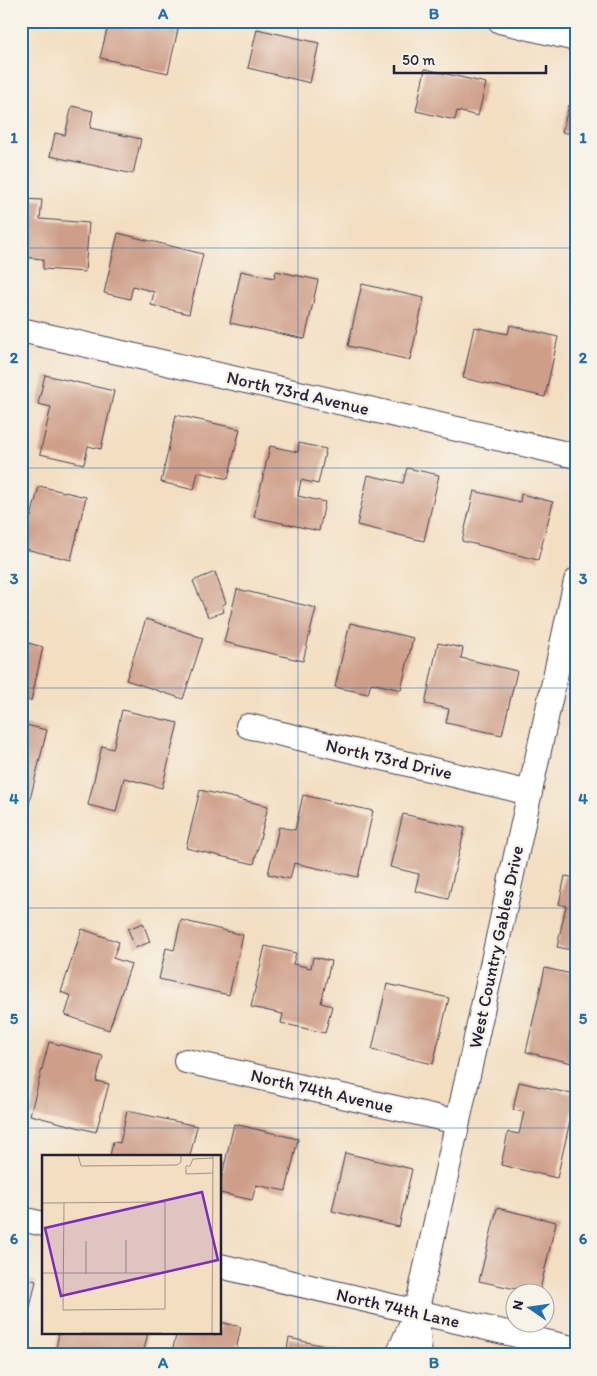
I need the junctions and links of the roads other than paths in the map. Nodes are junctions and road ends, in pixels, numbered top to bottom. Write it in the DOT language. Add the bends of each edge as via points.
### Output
graph roads {
  1 [pos="500,21"];
  2 [pos="576,39"];
  3 [pos="21,330"];
  4 [pos="576,456"];
  5 [pos="576,581"];
  6 [pos="248,726"];
  7 [pos="530,792"];
  8 [pos="186,1061"];
  9 [pos="458,1122"];
  10 [pos="21,1219"];
  11 [pos="42,1224"];
  12 [pos="221,1266"];
  13 [pos="416,1313"];
  14 [pos="576,1349"];
  15 [pos="398,1355"];
  16 [pos="420,1355"];
  1 -- 2 [label="street"];
  3 -- 4 [label="street, North 73rd Avenue"];
  5 -- 7 [label="street, West Country Gables Drive"];
  6 -- 7 [label="street, North 73rd Drive"];
  7 -- 9 [label="street, West Country Gables Drive"];
  8 -- 9 [label="street, North 74th Avenue"];
  9 -- 13 [label="street, West Country Gables Drive"];
  10 -- 11 [label="street"];
  12 -- 13 [label="street, North 74th Lane"];
  13 -- 14 [label="street, North 74th Lane"];
  13 -- 15 [label="street, West Country Gables Drive"];
  13 -- 16 [label="street, West Country Gables Drive"];
}
